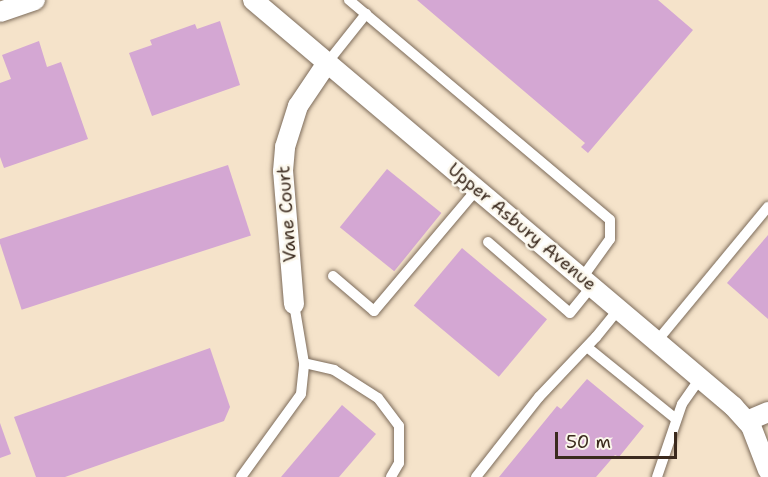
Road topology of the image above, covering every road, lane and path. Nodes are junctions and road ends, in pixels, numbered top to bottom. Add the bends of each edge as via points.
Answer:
1 (35, 0) edge
2 (253, 0) edge
3 (349, 0) edge
4 (1, 8) edge
5 (366, 14) junction
6 (327, 63) junction
7 (477, 189) junction
8 (768, 207) edge
9 (488, 242) dead end
10 (333, 276) dead end
11 (587, 282) junction
12 (294, 304) joint
13 (619, 309) junction
14 (657, 341) junction
15 (586, 347) junction
16 (304, 363) junction
17 (700, 378) junction
18 (768, 412) edge
19 (676, 419) junction
20 (747, 421) junction
21 (768, 470) edge
22 (241, 477) edge
23 (391, 477) edge
24 (476, 477) edge
25 (657, 477) edge

1 - 4 street
2 - 6 street, Upper Asbury Avenue
3 - 5 lane
5 - 6 lane
5 - 11 lane via 610,220 610,239
6 - 7 street, Upper Asbury Avenue
6 - 12 street, Vane Court via 298,106 285,147 283,171
7 - 10 lane via 374,311
7 - 11 street, Upper Asbury Avenue
8 - 14 lane
9 - 11 lane via 570,312
11 - 13 street, Upper Asbury Avenue
12 - 16 lane
13 - 14 street, Upper Asbury Avenue
13 - 15 lane
14 - 17 street, Upper Asbury Avenue
15 - 19 lane
15 - 24 lane via 539,397
16 - 22 lane via 302,394
16 - 23 lane via 334,370 378,398 399,426 399,463
17 - 19 lane
17 - 20 street, Upper Asbury Avenue
18 - 20 street
19 - 25 lane
20 - 21 street, Upper Asbury Avenue

